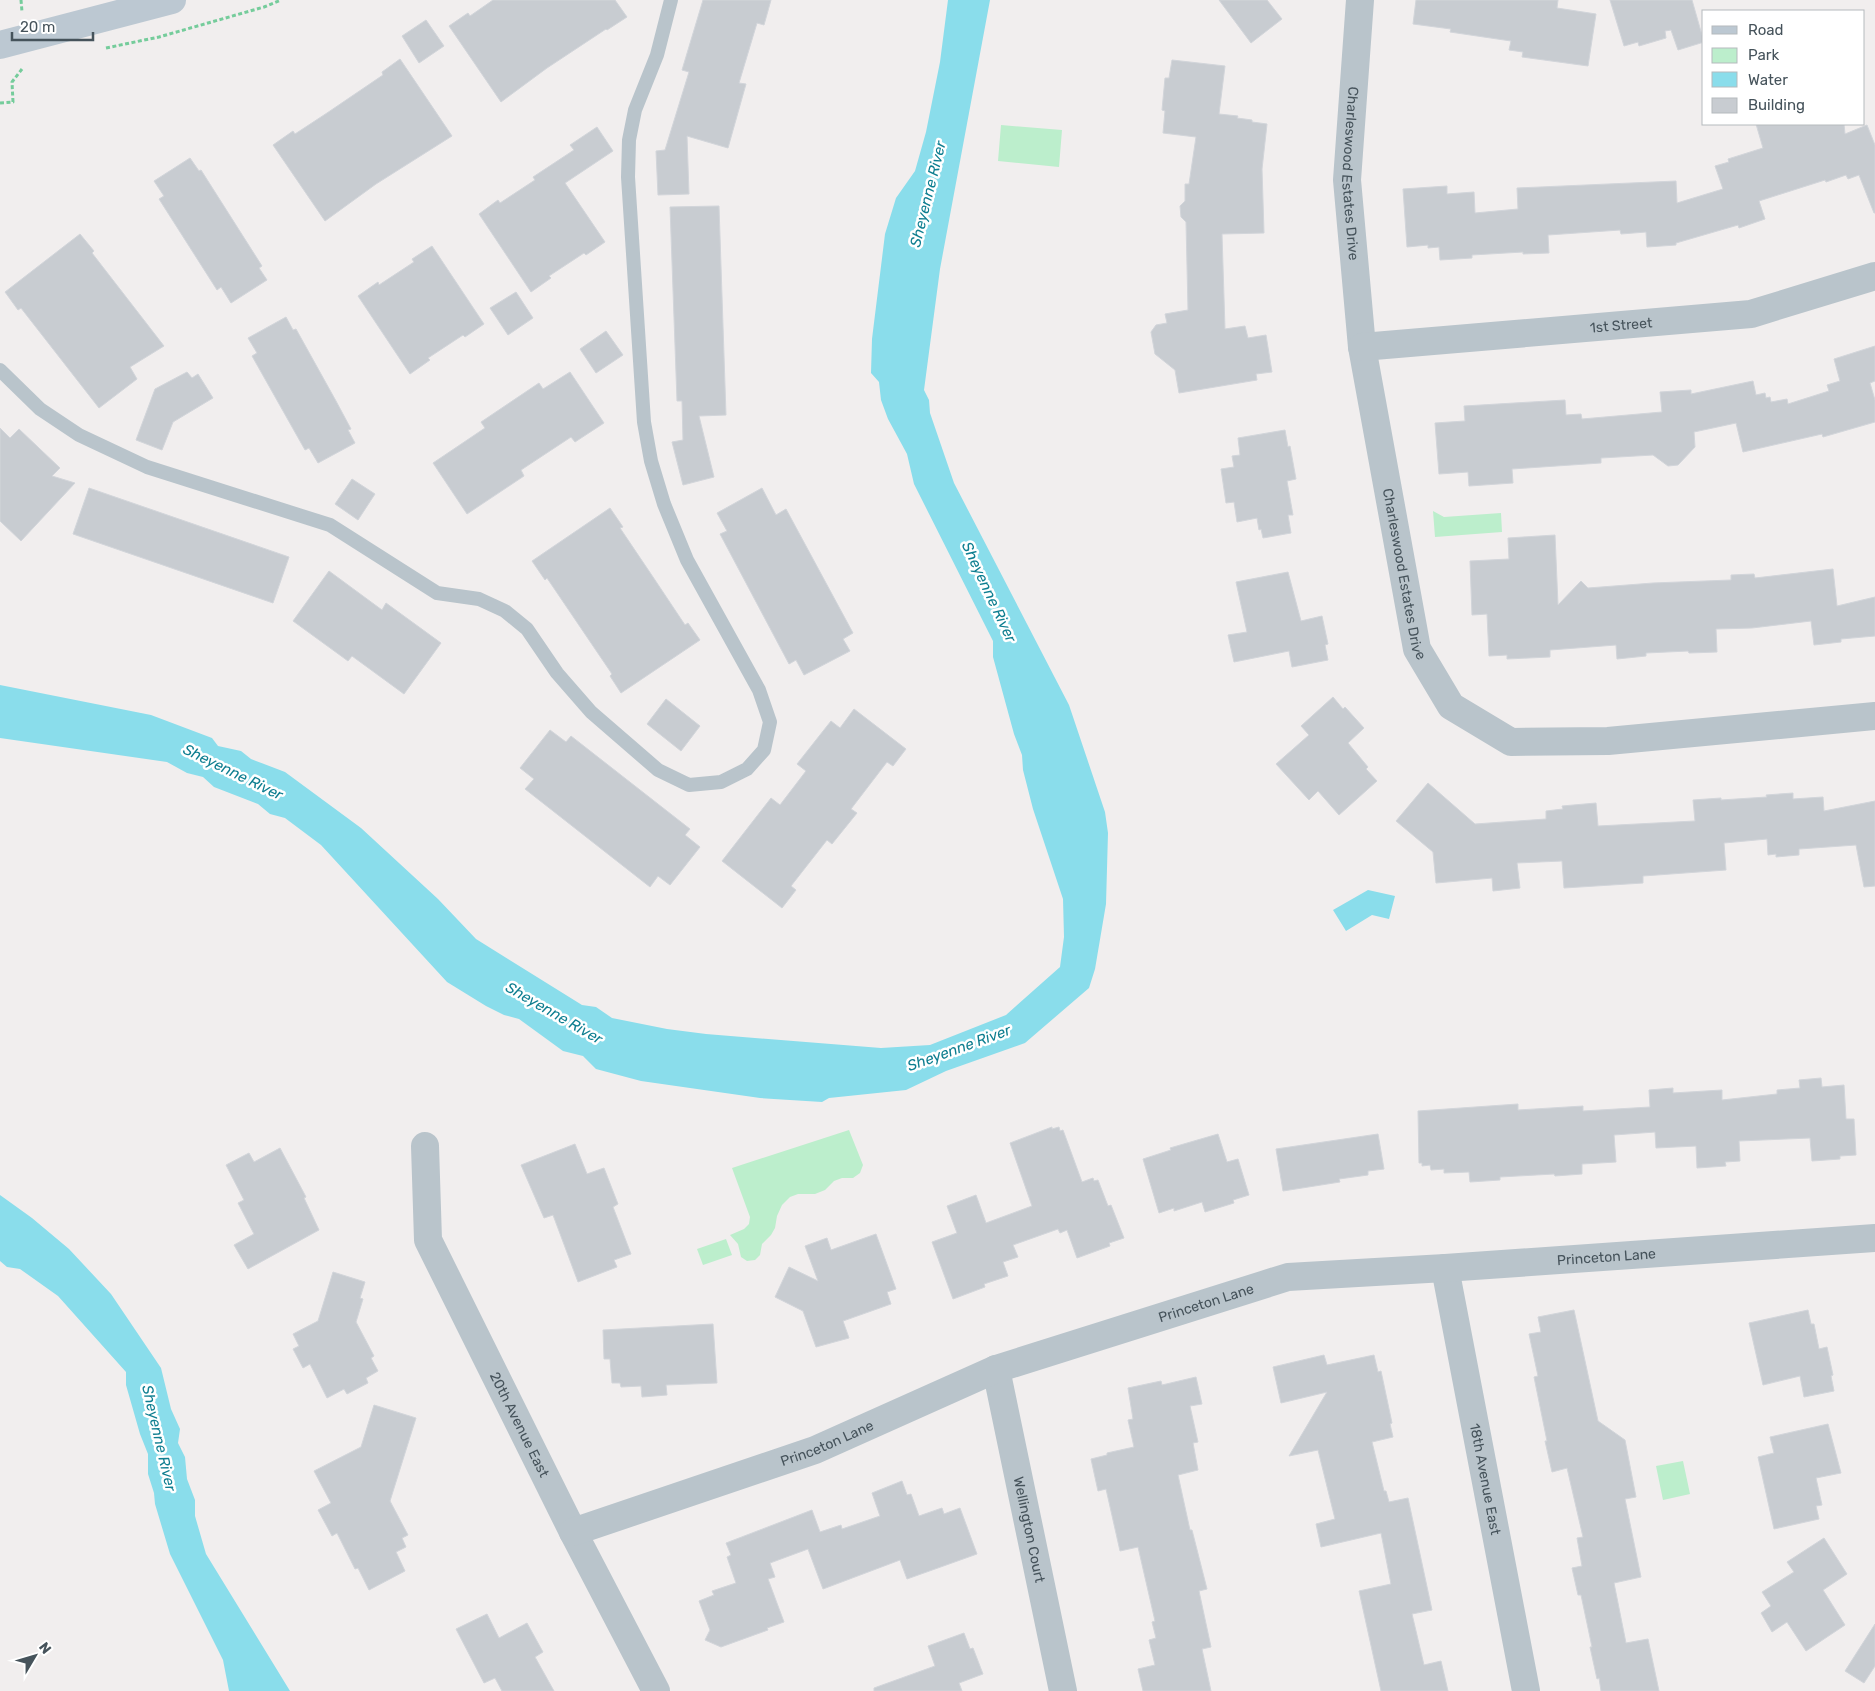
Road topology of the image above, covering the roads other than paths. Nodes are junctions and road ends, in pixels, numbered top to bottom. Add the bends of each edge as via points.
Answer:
1 (172, 0) edge
2 (671, 0) edge
3 (1360, 0) edge
4 (0, 45) edge
5 (1875, 276) edge
6 (1362, 347) junction
7 (0, 370) edge
8 (1875, 716) edge
9 (425, 1146) dead end
10 (1875, 1238) edge
11 (1445, 1268) junction
12 (996, 1369) junction
13 (573, 1532) junction
14 (656, 1691) edge
15 (1063, 1691) edge
16 (1526, 1691) edge

1 - 4 main road
2 - 7 lane via 657,55 635,110 629,140 628,176 644,422 664,504 687,560 759,690 770,722 764,750 747,769 721,782 689,785 658,770 590,712 557,673 527,629 505,612 479,599 437,593 330,525 146,467 79,435 40,409
3 - 6 street, Charleswood Estates Drive via 1347,180
5 - 6 street, 1st Street via 1750,314
6 - 8 street, Charleswood Estates Drive via 1416,649 1451,706 1511,742 1608,741
9 - 13 street, 20th Avenue East via 428,1240
10 - 11 street, Princeton Lane
11 - 12 street, Princeton Lane via 1288,1277
11 - 16 street, 18th Avenue East
12 - 13 street, Princeton Lane via 815,1450
12 - 15 street, Wellington Court
13 - 14 street, 20th Avenue East

